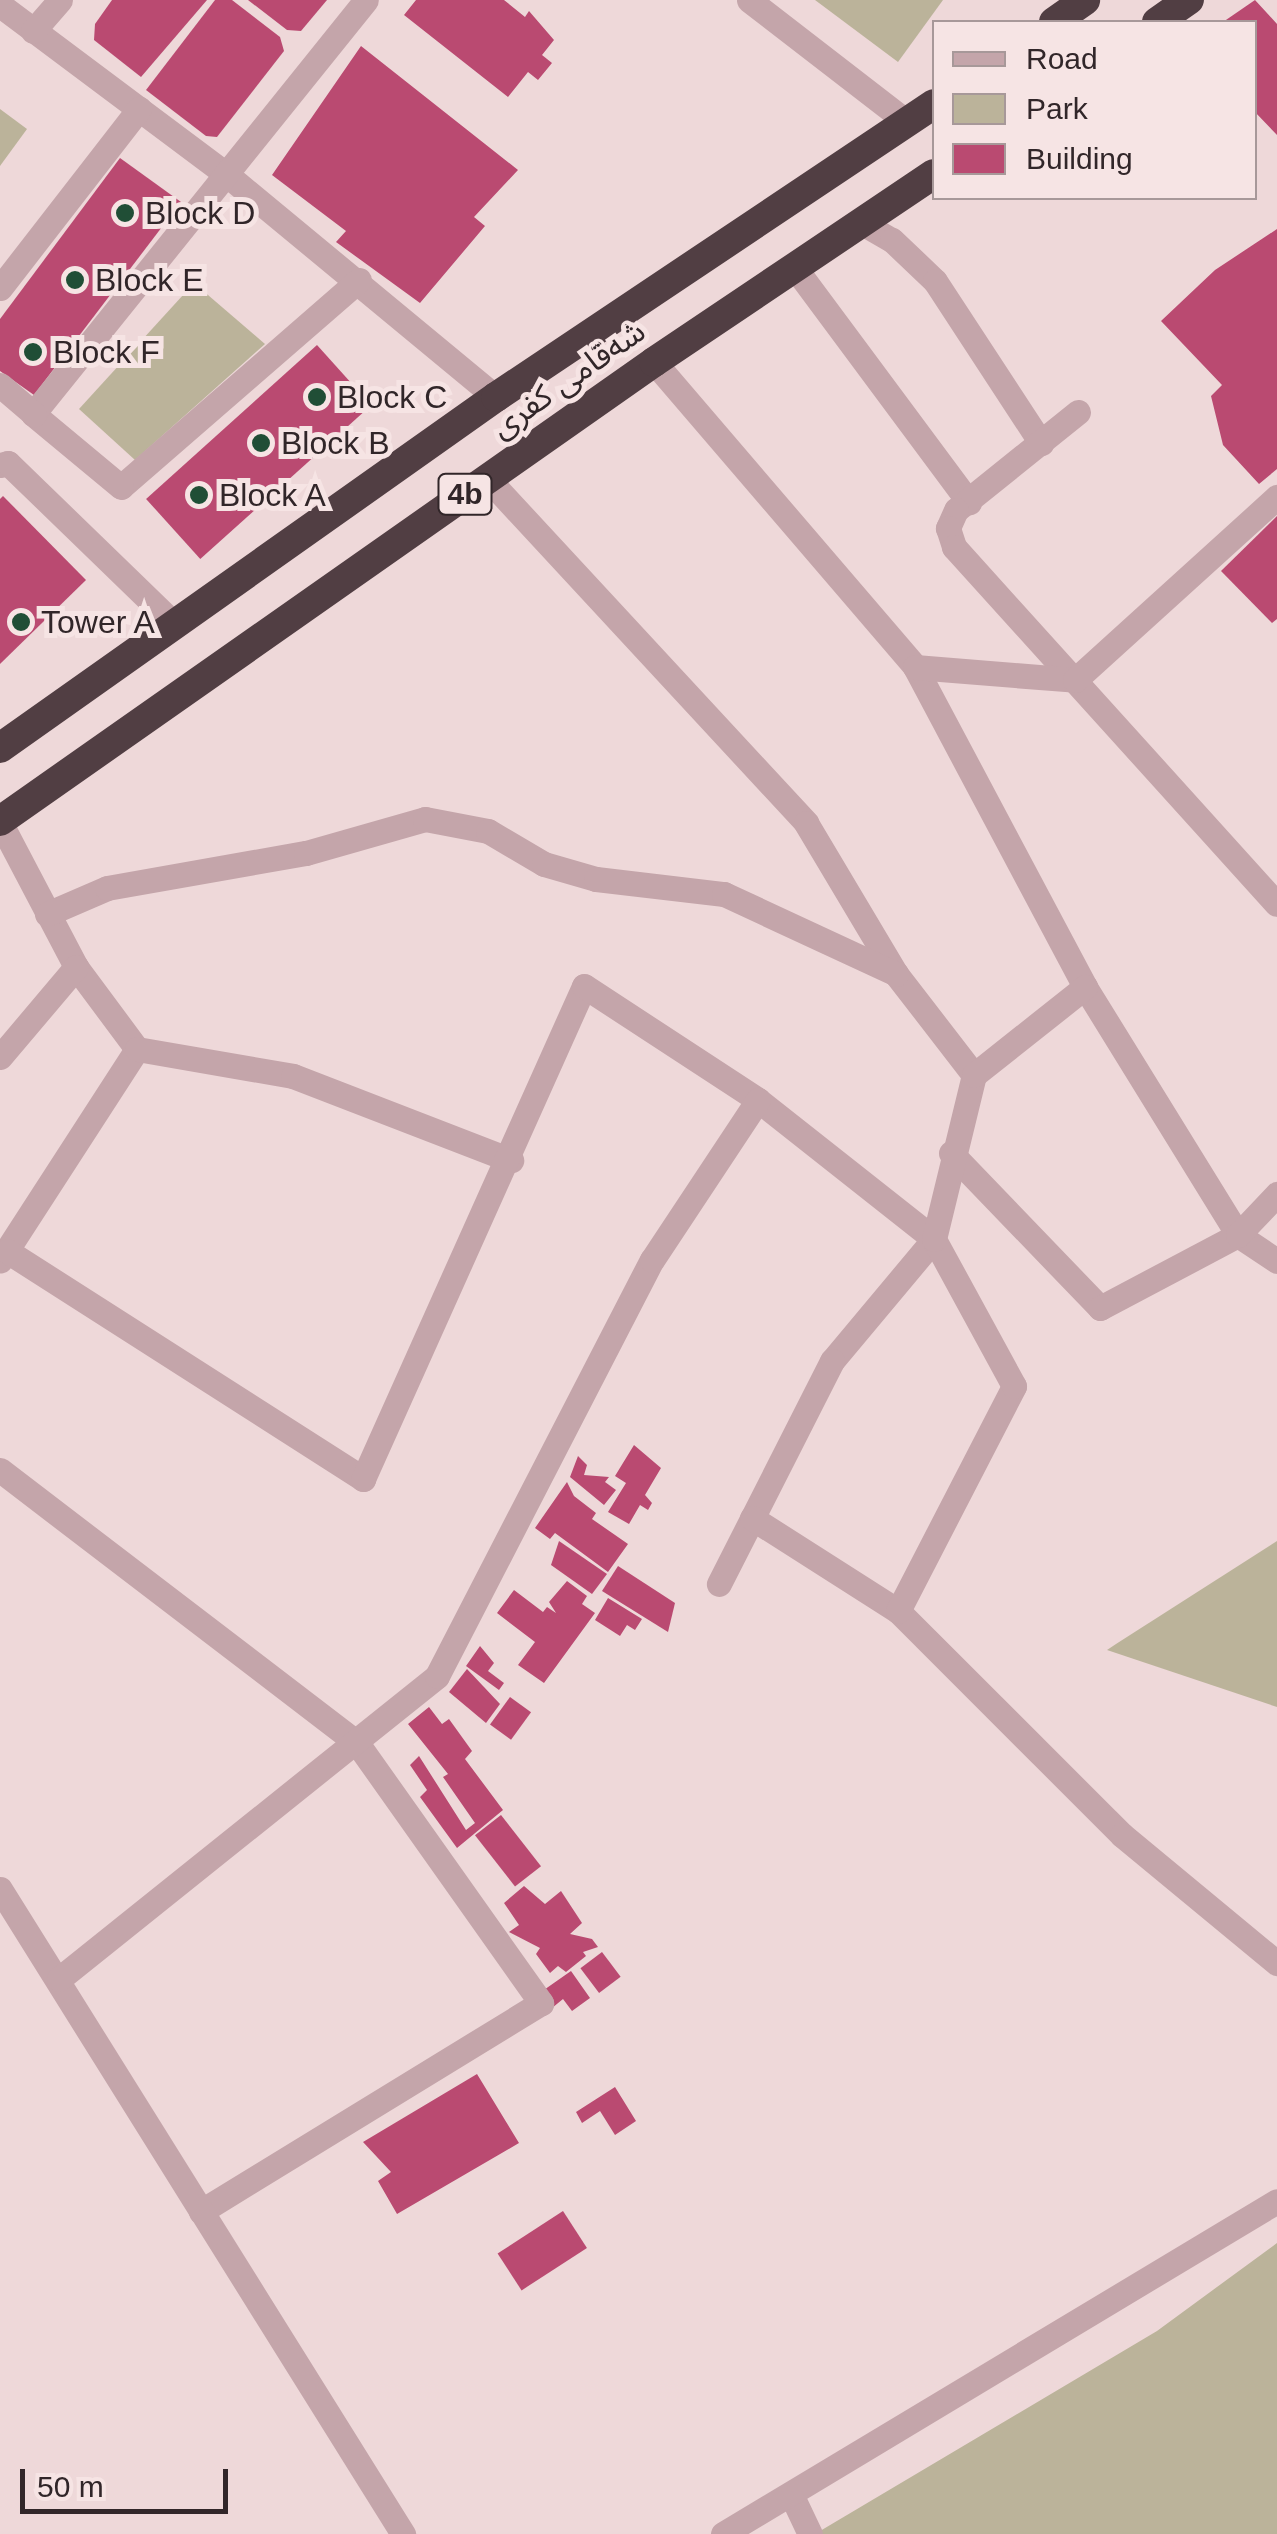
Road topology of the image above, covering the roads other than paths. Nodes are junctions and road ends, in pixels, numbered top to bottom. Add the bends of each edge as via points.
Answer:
1 (60, 0) edge
2 (366, 0) edge
3 (749, 0) edge
4 (1085, 0) edge
5 (1190, 0) edge
6 (0, 5) edge
7 (1057, 20) edge
8 (1160, 20) edge
9 (34, 31) junction
10 (932, 105) edge
11 (139, 109) junction
12 (908, 123) junction
13 (226, 174) junction
14 (932, 175) edge
15 (862, 223) junction
16 (795, 268) junction
17 (359, 280) junction
18 (0, 288) edge
19 (654, 362) junction
20 (0, 385) edge
21 (496, 397) junction
22 (1078, 412) dead end
23 (34, 414) junction
24 (1041, 443) junction
25 (0, 465) edge
26 (487, 478) junction
27 (1277, 498) edge
28 (969, 502) junction
29 (174, 624) junction
30 (915, 667) junction
31 (1075, 680) junction
32 (0, 748) edge
33 (0, 822) edge
34 (1277, 903) edge
35 (47, 914) junction
36 (76, 967) junction
37 (896, 974) junction
38 (1085, 986) junction
39 (137, 1049) junction
40 (0, 1056) edge
41 (974, 1075) junction
42 (758, 1100) junction
43 (951, 1153) junction
44 (511, 1160) junction
45 (1277, 1194) edge
46 (1238, 1235) junction
47 (934, 1239) junction
48 (3, 1256) edge
49 (1277, 1261) edge
50 (0, 1470) edge
51 (752, 1518) junction
52 (719, 1584) dead end
53 (898, 1611) junction
54 (357, 1743) junction
55 (0, 1889) edge
56 (1277, 1963) edge
57 (59, 1979) junction
58 (1277, 2201) edge
59 (201, 2211) junction
60 (790, 2494) junction
61 (403, 2534) edge
62 (723, 2534) edge
63 (810, 2534) edge

1 - 9 street
2 - 13 street
3 - 12 street
4 - 7 highway
5 - 8 highway
6 - 9 street
9 - 11 street
10 - 12 highway, شەقامی کفری / 4b
11 - 13 street
11 - 18 street
12 - 21 highway, شەقامی کفری / 4b
13 - 17 street
13 - 23 street
14 - 15 highway, شەقامی کفری / 4b
15 - 16 highway, شەقامی کفری / 4b
15 - 24 street via 892,240 935,282
16 - 19 highway, شەقامی کفری / 4b
16 - 28 street
17 - 21 street
17 - 23 street via 121,488
19 - 26 highway, شەقامی کفری / 4b
19 - 30 street
20 - 23 street
21 - 29 highway, شەقامی کفری / 4b
22 - 24 street
24 - 28 street
25 - 29 street via 8,463
26 - 33 highway, شەقامی کفری / 4b
26 - 37 street via 806,823
27 - 31 street
28 - 31 street via 956,510 948,528 954,547
29 - 32 highway, شەقامی کفری / 4b
30 - 31 street
30 - 38 street
31 - 34 street
33 - 35 street
35 - 36 street
35 - 37 street via 107,888 306,853 426,820 488,831 544,864 596,878 724,894
36 - 39 street
36 - 40 street
37 - 41 street
38 - 41 street
38 - 46 street
39 - 44 street via 293,1076
39 - 48 street
41 - 43 street
42 - 44 street via 584,986
42 - 47 street
42 - 54 street via 652,1260 437,1676
43 - 46 street via 1100,1308
43 - 47 street
44 - 48 street via 363,1479
45 - 46 street
46 - 49 street
47 - 51 street via 832,1361
47 - 53 street via 1014,1386
50 - 54 street
51 - 52 street
51 - 53 street
53 - 56 street via 1122,1835
54 - 57 street
54 - 59 street via 541,2003
55 - 57 street
57 - 59 street
58 - 60 street
59 - 61 street
60 - 62 street
60 - 63 street

